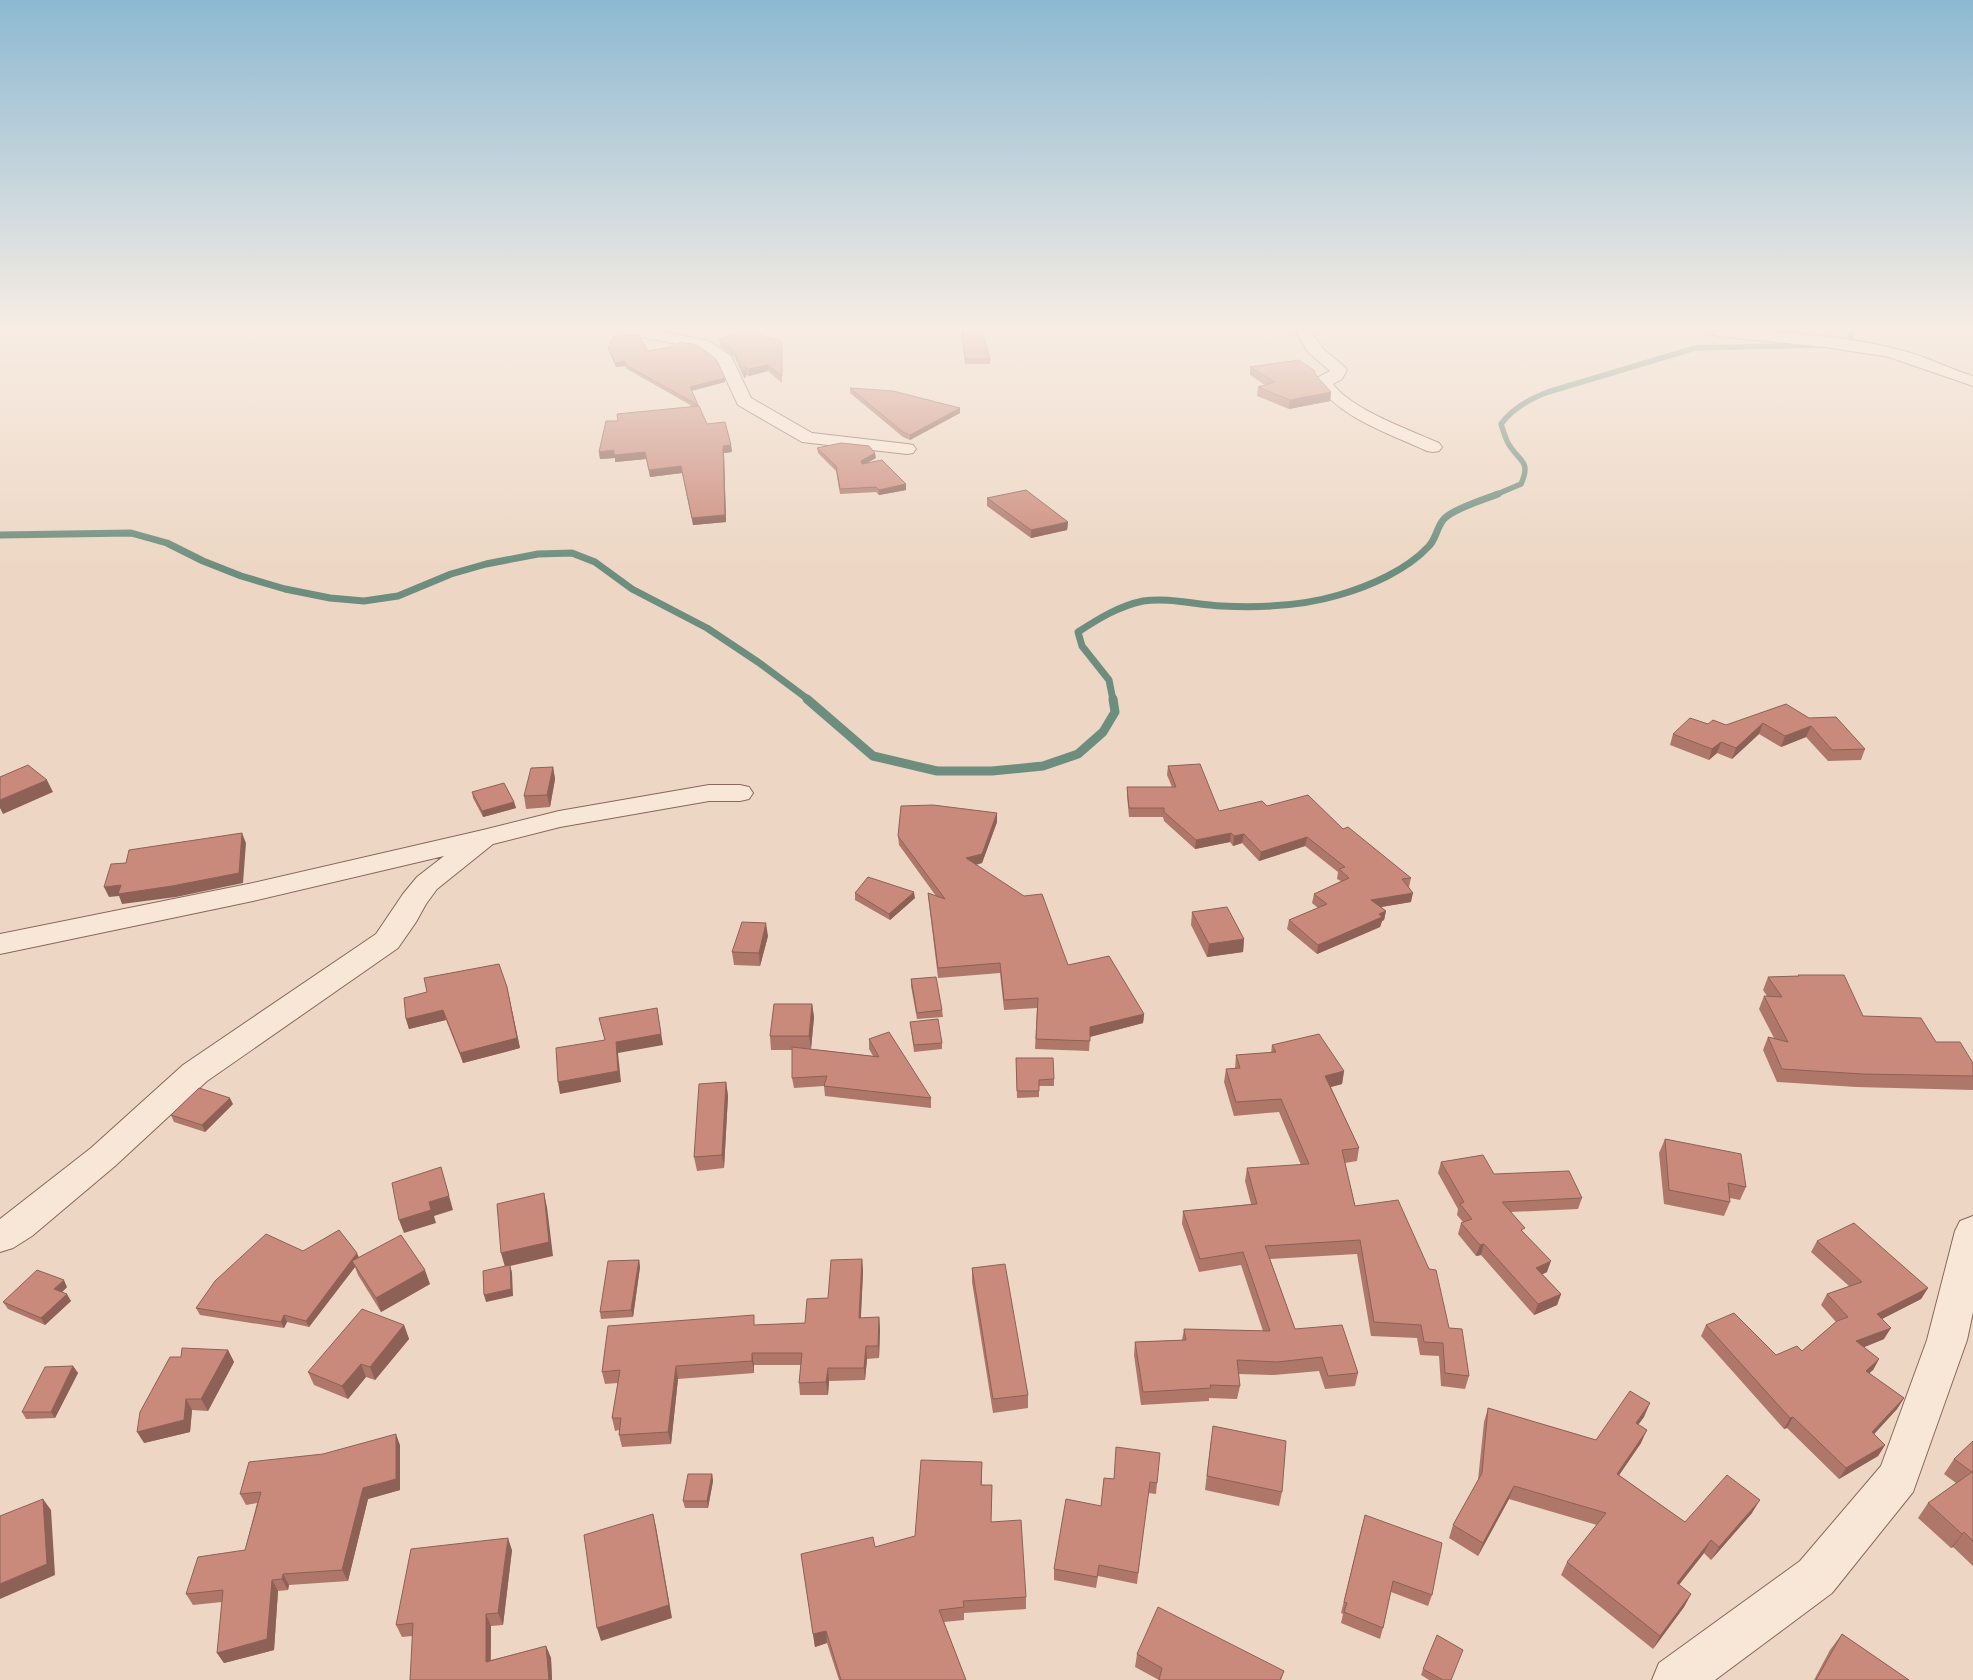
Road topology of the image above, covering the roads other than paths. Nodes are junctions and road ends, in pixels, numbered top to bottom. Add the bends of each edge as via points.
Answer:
1 (759, 409) edge
2 (1356, 409) edge
3 (1433, 447) dead end
4 (907, 449) dead end
5 (740, 793) dead end
6 (486, 838) junction
7 (0, 944) edge
8 (1973, 1231) edge
9 (0, 1237) edge
10 (1676, 1680) edge

1 - 4 street via 808,438
2 - 3 street
5 - 6 street via 709,793 558,819
6 - 7 street via 253,892
6 - 9 street via 427,884 412,900 386,941 374,951 195,1073 103,1157 19,1226
8 - 10 street via 1947,1340 1898,1478 1816,1577

